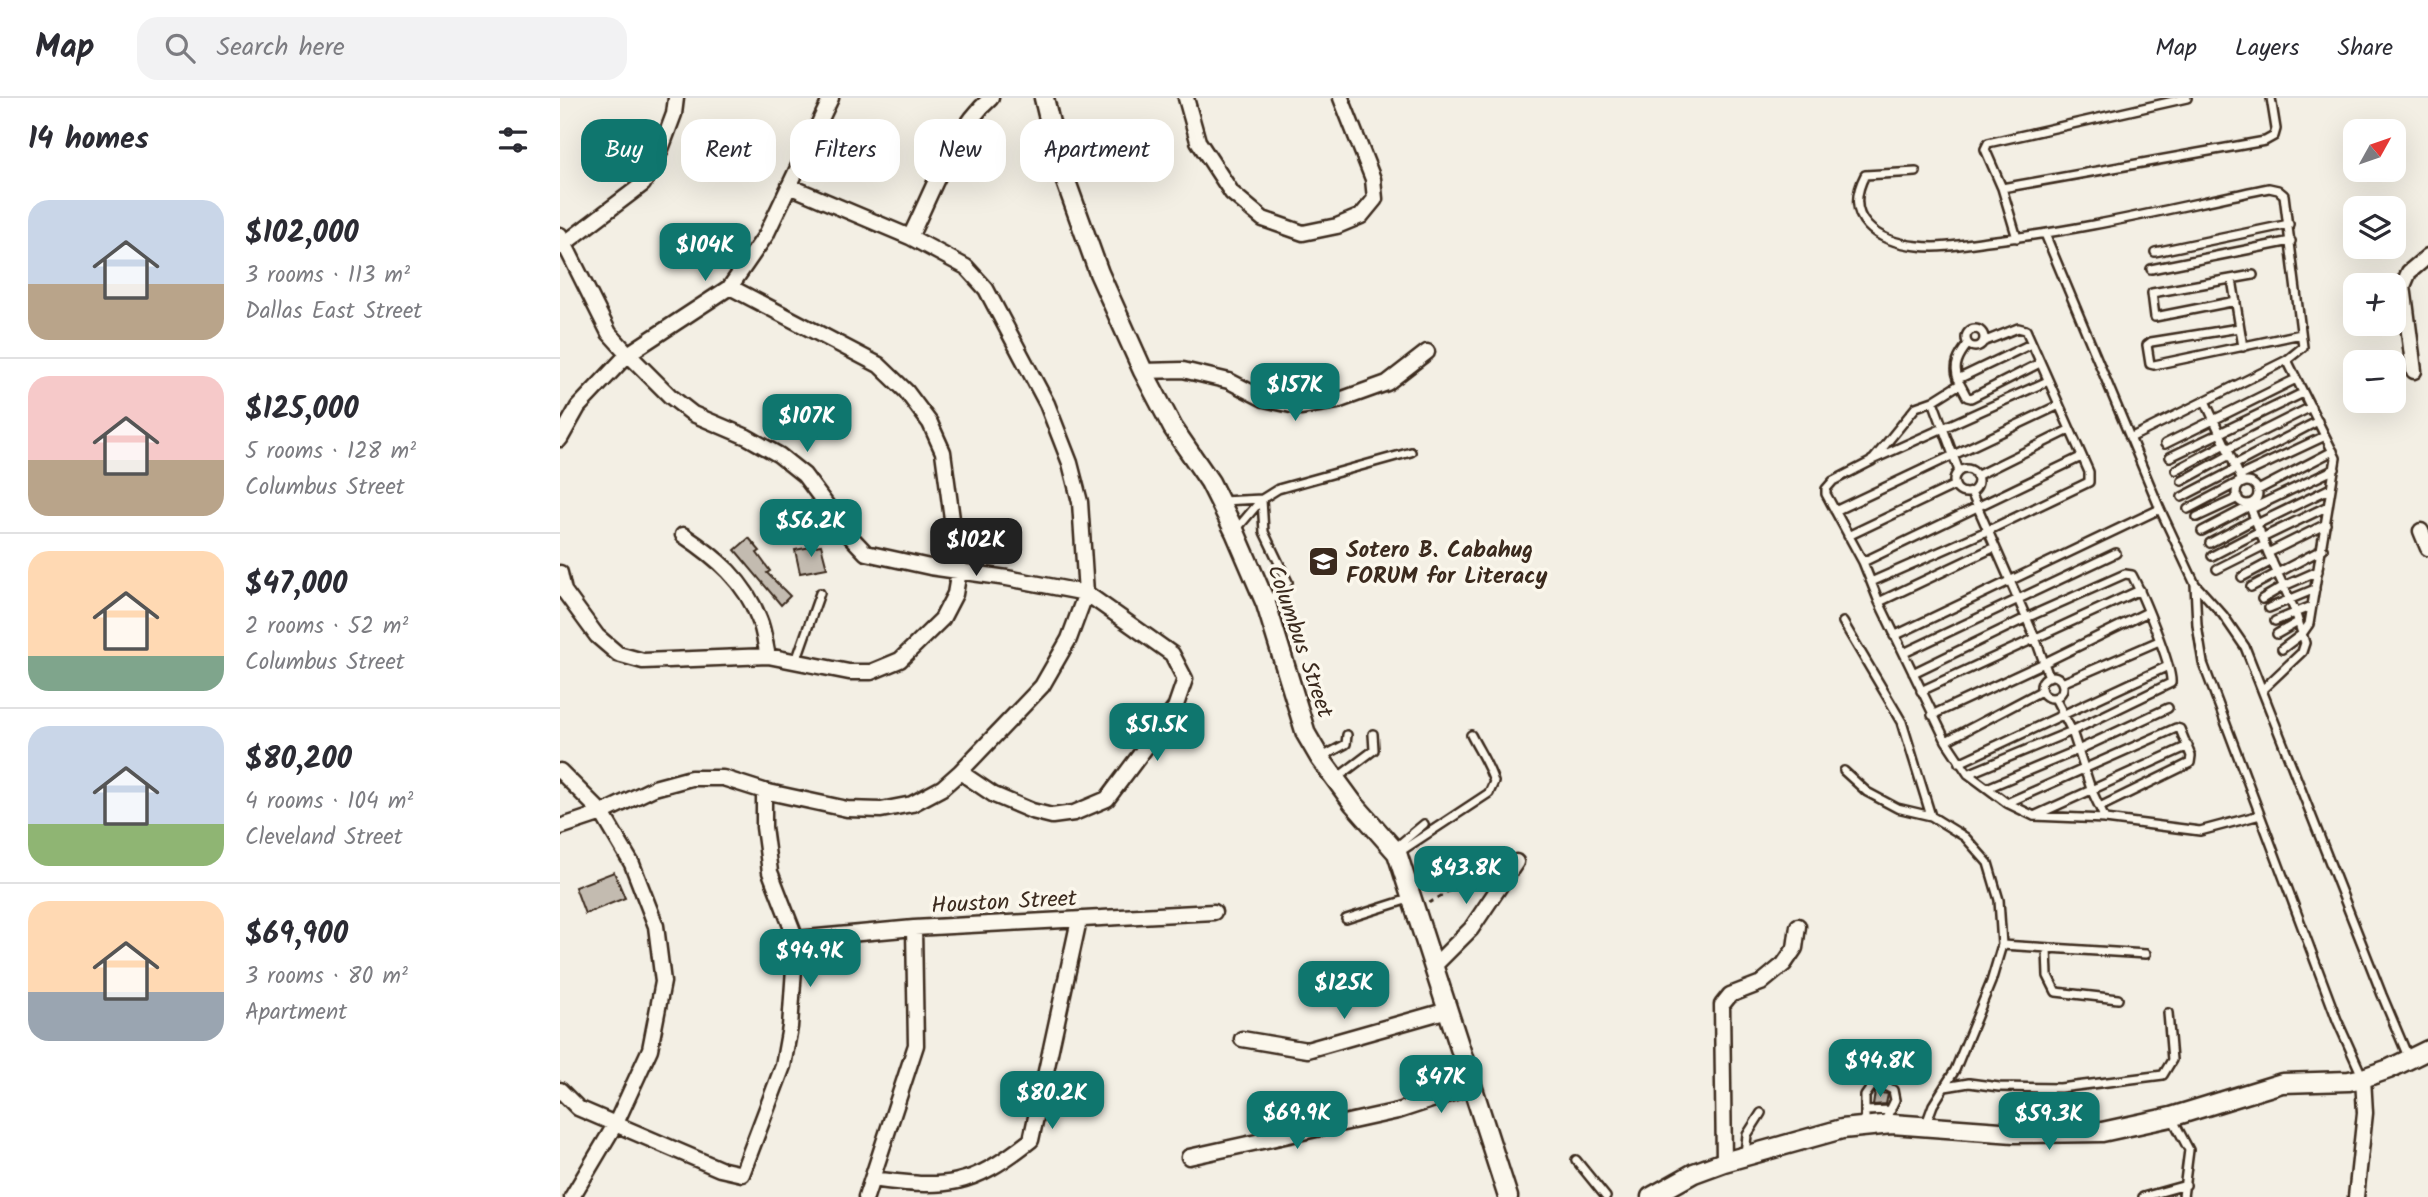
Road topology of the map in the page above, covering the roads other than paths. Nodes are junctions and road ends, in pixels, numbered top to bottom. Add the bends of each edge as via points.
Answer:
1 (676, 98) edge
2 (831, 98) edge
3 (991, 98) edge
4 (1044, 98) edge
5 (1186, 98) edge
6 (1340, 98) edge
7 (2188, 98) edge
8 (2271, 98) edge
9 (1916, 172) dead end
10 (789, 186) junction
11 (2002, 188) junction
12 (2289, 224) junction
13 (2045, 234) junction
14 (911, 237) junction
15 (2017, 238) junction
16 (2291, 241) junction
17 (561, 242) edge
18 (2155, 253) dead end
19 (2428, 256) edge
20 (2151, 269) dead end
21 (2253, 275) dead end
22 (2232, 279) junction
23 (730, 287) junction
24 (2236, 301) junction
25 (2239, 328) junction
26 (2301, 334) junction
27 (1983, 342) junction
28 (1968, 344) junction
29 (2031, 344) junction
30 (2243, 347) junction
31 (1427, 352) dead end
32 (628, 354) junction
33 (2287, 360) junction
34 (2040, 363) junction
35 (1143, 371) junction
36 (2414, 371) dead end
37 (2296, 379) junction
38 (1959, 381) junction
39 (2048, 381) junction
40 (2303, 393) junction
41 (1933, 401) junction
42 (2205, 401) junction
43 (2059, 405) junction
44 (2311, 407) junction
45 (2214, 419) junction
46 (2318, 421) junction
47 (1945, 429) junction
48 (2069, 430) junction
49 (2220, 434) junction
50 (2325, 436) junction
51 (2130, 438) junction
52 (560, 439) edge
53 (2165, 444) dead end
54 (2227, 449) junction
55 (2333, 451) junction
56 (1412, 452) dead end
57 (1955, 454) junction
58 (2081, 457) junction
59 (2170, 457) dead end
60 (1871, 461) junction
61 (2334, 469) junction
62 (2176, 470) dead end
63 (1959, 471) junction
64 (1976, 475) junction
65 (2239, 475) junction
66 (2182, 481) dead end
67 (1955, 485) junction
68 (2331, 488) junction
69 (2258, 489) junction
70 (1971, 492) junction
71 (2182, 497) dead end
72 (2238, 498) junction
73 (1262, 499) junction
74 (1220, 502) junction
75 (2250, 506) junction
76 (2328, 506) junction
77 (1979, 507) junction
78 (2160, 509) junction
79 (2188, 509) dead end
80 (1835, 511) junction
81 (2197, 517) dead end
82 (2326, 524) junction
83 (1989, 530) junction
84 (2202, 531) dead end
85 (2421, 531) dead end
86 (1235, 532) junction
87 (683, 535) dead end
88 (2261, 535) junction
89 (1848, 536) junction
90 (2210, 542) dead end
91 (1995, 547) junction
92 (2428, 548) edge
93 (2323, 549) junction
94 (2116, 552) dead end
95 (2212, 556) dead end
96 (2272, 561) junction
97 (1863, 562) junction
98 (2217, 569) dead end
99 (959, 571) junction
100 (2318, 571) junction
101 (2277, 572) junction
102 (560, 573) edge
103 (2242, 577) dead end
104 (2009, 580) junction
105 (1871, 582) junction
106 (2195, 584) junction
107 (2284, 586) junction
108 (2251, 587) dead end
109 (2315, 589) junction
110 (2140, 590) junction
111 (820, 593) dead end
112 (1086, 593) junction
113 (2020, 600) junction
114 (2262, 600) dead end
115 (2290, 600) junction
116 (1878, 602) junction
117 (1266, 604) junction
118 (2312, 606) junction
119 (2269, 608) dead end
120 (2295, 611) junction
121 (2148, 612) junction
122 (2026, 618) junction
123 (2275, 621) dead end
124 (1843, 622) dead end
125 (2298, 622) junction
126 (2277, 634) dead end
127 (2302, 634) junction
128 (1894, 636) junction
129 (2036, 640) junction
130 (2159, 641) junction
131 (2282, 649) dead end
132 (1904, 653) junction
133 (768, 656) junction
134 (796, 662) junction
135 (2044, 663) junction
136 (2168, 666) junction
137 (1913, 673) junction
138 (2049, 677) junction
139 (2062, 683) junction
140 (2263, 689) junction
141 (1921, 691) junction
142 (2041, 691) junction
143 (2055, 698) junction
144 (2168, 708) dead end
145 (2064, 714) junction
146 (1932, 715) junction
147 (2072, 731) junction
148 (1373, 734) dead end
149 (1347, 735) dead end
150 (1471, 735) dead end
151 (1945, 741) junction
152 (2188, 746) junction
153 (2078, 750) junction
154 (1320, 758) junction
155 (1959, 763) junction
156 (2084, 770) junction
157 (560, 771) edge
158 (1843, 771) dead end
159 (960, 772) junction
160 (1968, 774) junction
161 (1335, 780) junction
162 (1987, 788) junction
163 (2091, 789) junction
164 (764, 791) junction
165 (2007, 803) junction
166 (2100, 807) junction
167 (602, 813) junction
168 (2260, 815) junction
169 (1931, 816) junction
170 (2034, 816) junction
171 (2105, 819) junction
172 (1424, 824) dead end
173 (560, 827) edge
174 (1395, 851) junction
175 (1516, 862) dead end
176 (1415, 904) junction
177 (1214, 912) dead end
178 (1346, 919) dead end
179 (1079, 920) junction
180 (1798, 926) dead end
181 (914, 928) junction
182 (796, 939) junction
183 (2002, 945) junction
184 (2048, 949) junction
185 (2146, 954) dead end
186 (1435, 965) junction
187 (2118, 999) dead end
188 (1448, 1010) junction
189 (2168, 1013) dead end
190 (1242, 1039) dead end
191 (2428, 1050) edge
192 (2410, 1060) junction
193 (2363, 1079) junction
194 (1474, 1086) junction
195 (1945, 1087) junction
196 (560, 1090) edge
197 (1761, 1113) dead end
198 (2171, 1117) junction
199 (616, 1123) junction
200 (1926, 1127) junction
201 (1745, 1156) junction
202 (1189, 1157) dead end
203 (1576, 1160) dead end
204 (1724, 1162) junction
205 (872, 1179) junction
206 (2186, 1185) junction
207 (572, 1197) edge
208 (866, 1197) edge
209 (1508, 1197) edge
210 (1606, 1197) edge
211 (1651, 1197) edge
212 (2143, 1197) edge
213 (2183, 1197) edge
214 (2356, 1197) edge

1 - 17 street via 658,157 643,184
2 - 10 street
3 - 14 street via 960,135
4 - 35 street, Columbus Street via 1060,165 1099,273
5 - 6 street via 1198,141 1232,193 1263,219 1303,233 1362,216 1375,200 1373,179
7 - 11 lane via 1988,143 1985,149
8 - 11 lane via 2276,129 2265,141
9 - 15 lane via 1865,175 1856,192 1859,214 1875,233 1919,247
10 - 14 street
10 - 23 street via 766,235
11 - 15 lane
12 - 13 lane via 2284,195 2269,188
12 - 16 lane
12 - 18 lane
13 - 15 lane
13 - 51 lane
14 - 112 street via 966,267 986,289 1047,404 1080,502
16 - 20 lane
16 - 26 lane
17 - 32 street via 610,332
19 - 36 street via 2409,272 2403,286
21 - 22 lane
22 - 24 lane
22 - 24 lane via 2156,291 2152,293 2153,313 2159,317
23 - 32 street
23 - 99 street via 879,365 906,391 930,423 943,452
24 - 25 lane
25 - 30 lane
25 - 30 lane via 2151,342 2148,360 2154,365
26 - 30 lane
26 - 33 lane via 2303,347
27 - 28 lane via 1976,347
27 - 28 lane via 1982,333 1974,329 1967,333
27 - 29 lane via 2018,328 2026,330
28 - 38 lane via 1957,363
29 - 34 lane
29 - 38 lane
31 - 35 street via 1387,383 1338,401 1300,407 1183,370
32 - 52 street via 578,407
32 - 99 street via 693,414 779,454 804,475 866,553
33 - 37 lane
33 - 42 lane
34 - 38 lane via 1971,398
34 - 39 lane
35 - 74 street, Columbus Street via 1172,428
37 - 40 lane
37 - 45 lane
38 - 41 lane
39 - 43 lane
39 - 47 lane
40 - 44 lane
40 - 49 lane
41 - 47 lane
41 - 60 lane via 1910,412
42 - 45 lane
42 - 51 lane
43 - 48 lane
43 - 57 lane
44 - 46 lane
44 - 54 lane
45 - 49 lane
45 - 53 lane
46 - 50 lane
46 - 65 lane
47 - 57 lane
47 - 60 lane
48 - 58 lane
48 - 64 lane
49 - 54 lane
49 - 59 lane
50 - 55 lane
50 - 65 lane
51 - 78 lane
54 - 62 lane
54 - 65 lane
54 - 66 lane
55 - 61 lane
55 - 69 lane
56 - 73 lane via 1278,489
57 - 63 lane
57 - 80 lane
58 - 77 lane
58 - 83 lane via 2089,482
60 - 80 lane via 1826,489
61 - 68 lane
61 - 75 lane
63 - 64 lane
63 - 67 lane
64 - 70 lane
65 - 69 lane
65 - 71 lane
65 - 72 lane
65 - 79 lane
67 - 70 lane via 1960,492
67 - 89 lane
68 - 76 lane
68 - 88 lane
69 - 75 lane
70 - 77 lane
72 - 75 lane
72 - 81 lane
73 - 74 lane
73 - 86 lane
73 - 117 lane via 1264,532 1288,582
74 - 86 street, Columbus Street
75 - 84 lane
75 - 88 lane
76 - 82 lane
76 - 88 lane
77 - 83 lane
77 - 97 lane
78 - 104 lane
78 - 106 lane
80 - 89 lane
82 - 88 lane
82 - 93 lane
83 - 91 lane
83 - 105 lane
85 - 92 street
86 - 117 street, Columbus Street
87 - 133 street via 715,556 737,580 759,619
88 - 90 lane
88 - 95 lane
88 - 96 lane
88 - 98 lane
89 - 97 lane
91 - 104 lane
91 - 116 lane
93 - 100 lane
93 - 101 lane
94 - 113 lane
96 - 101 lane
96 - 103 lane
97 - 105 lane
99 - 112 street
99 - 134 street via 956,594 942,619 900,660 871,672
100 - 107 lane
100 - 109 lane
101 - 107 lane
101 - 108 lane
102 - 133 street via 564,592 597,636 618,654 643,661
104 - 113 lane
104 - 128 lane
105 - 116 lane
106 - 140 lane via 2245,647
106 - 168 lane via 2203,663
107 - 114 lane
107 - 115 lane
109 - 115 lane
109 - 118 lane
110 - 121 lane
110 - 122 lane via 2132,575 2125,574
110 - 129 lane
111 - 134 lane
112 - 159 street via 1069,639 1042,686
112 - 159 street via 1172,654 1185,679 1168,718 1107,799 1074,813 1052,816 1032,811
113 - 122 lane
113 - 132 lane
115 - 119 lane
115 - 120 lane
116 - 128 lane
117 - 154 street, Columbus Street via 1306,734
118 - 120 lane
118 - 127 lane
120 - 123 lane
120 - 125 lane
121 - 130 lane
121 - 135 lane
122 - 129 lane
122 - 137 lane
124 - 169 lane via 1902,722
125 - 126 lane
125 - 127 lane
127 - 131 lane
127 - 140 lane via 2302,652
128 - 132 lane
129 - 135 lane
129 - 141 lane
130 - 136 lane
130 - 139 lane
132 - 137 lane
133 - 134 street
135 - 138 lane
135 - 146 lane
136 - 145 lane
136 - 147 lane via 2171,683
137 - 141 lane
138 - 139 lane
138 - 142 lane via 2041,683
139 - 143 lane via 2061,694
140 - 192 lane
141 - 146 lane
142 - 143 lane via 2047,698
142 - 151 lane
143 - 145 lane
144 - 153 lane
145 - 147 lane
145 - 155 lane
146 - 151 lane
147 - 153 lane
147 - 160 lane
148 - 161 lane via 1374,750
149 - 154 lane via 1346,744
150 - 174 lane via 1490,767 1494,782 1489,793
151 - 155 lane
152 - 156 lane via 2176,728
152 - 163 lane
152 - 166 lane via 2190,763
153 - 156 lane
153 - 162 lane
154 - 161 street, Columbus Street
155 - 160 lane
156 - 163 lane
156 - 165 lane
157 - 167 street
158 - 169 lane via 1867,792 1897,808
159 - 164 street via 912,804 881,810 847,809
160 - 162 lane
161 - 174 street, Columbus Street
162 - 165 lane
163 - 166 lane
163 - 170 lane
164 - 167 street via 723,778 691,778 654,788
164 - 182 street via 770,872
165 - 170 lane
166 - 171 lane
167 - 173 street
167 - 199 street via 632,864 656,926 663,982 650,1049
168 - 171 lane via 2200,831
168 - 193 lane
169 - 183 lane via 1965,837 1988,863 1999,900
170 - 171 lane
172 - 174 lane
174 - 176 street, Columbus Street
175 - 186 street via 1471,929
176 - 178 lane
176 - 186 street, Columbus Street
177 - 179 street, Houston Street
179 - 181 street, Houston Street
179 - 205 street via 1031,1140 968,1181 925,1186
180 - 204 street via 1795,948 1784,964 1761,984 1730,995 1722,1005
181 - 182 street, Houston Street
181 - 205 street via 916,1045
182 - 199 street via 783,1066 742,1174 720,1169
183 - 184 lane
183 - 195 lane via 1969,1038
184 - 185 lane
184 - 187 lane via 2048,976 2056,992
186 - 188 street, Columbus Street
188 - 190 street via 1307,1050
188 - 194 street, Columbus Street
189 - 195 lane via 2172,1060 2163,1075 2060,1088 1969,1083
191 - 192 street
192 - 193 street
193 - 198 street via 2282,1083
193 - 214 street via 2365,1113
194 - 202 street via 1398,1111
194 - 209 street, Columbus Street
195 - 200 lane
196 - 199 street via 578,1108
197 - 201 lane via 1747,1135
198 - 200 street via 2102,1132
198 - 206 lane via 2189,1150
199 - 207 street
200 - 201 street via 1876,1118
201 - 204 street
203 - 210 lane
204 - 211 street
205 - 208 street
206 - 212 lane
206 - 213 lane

